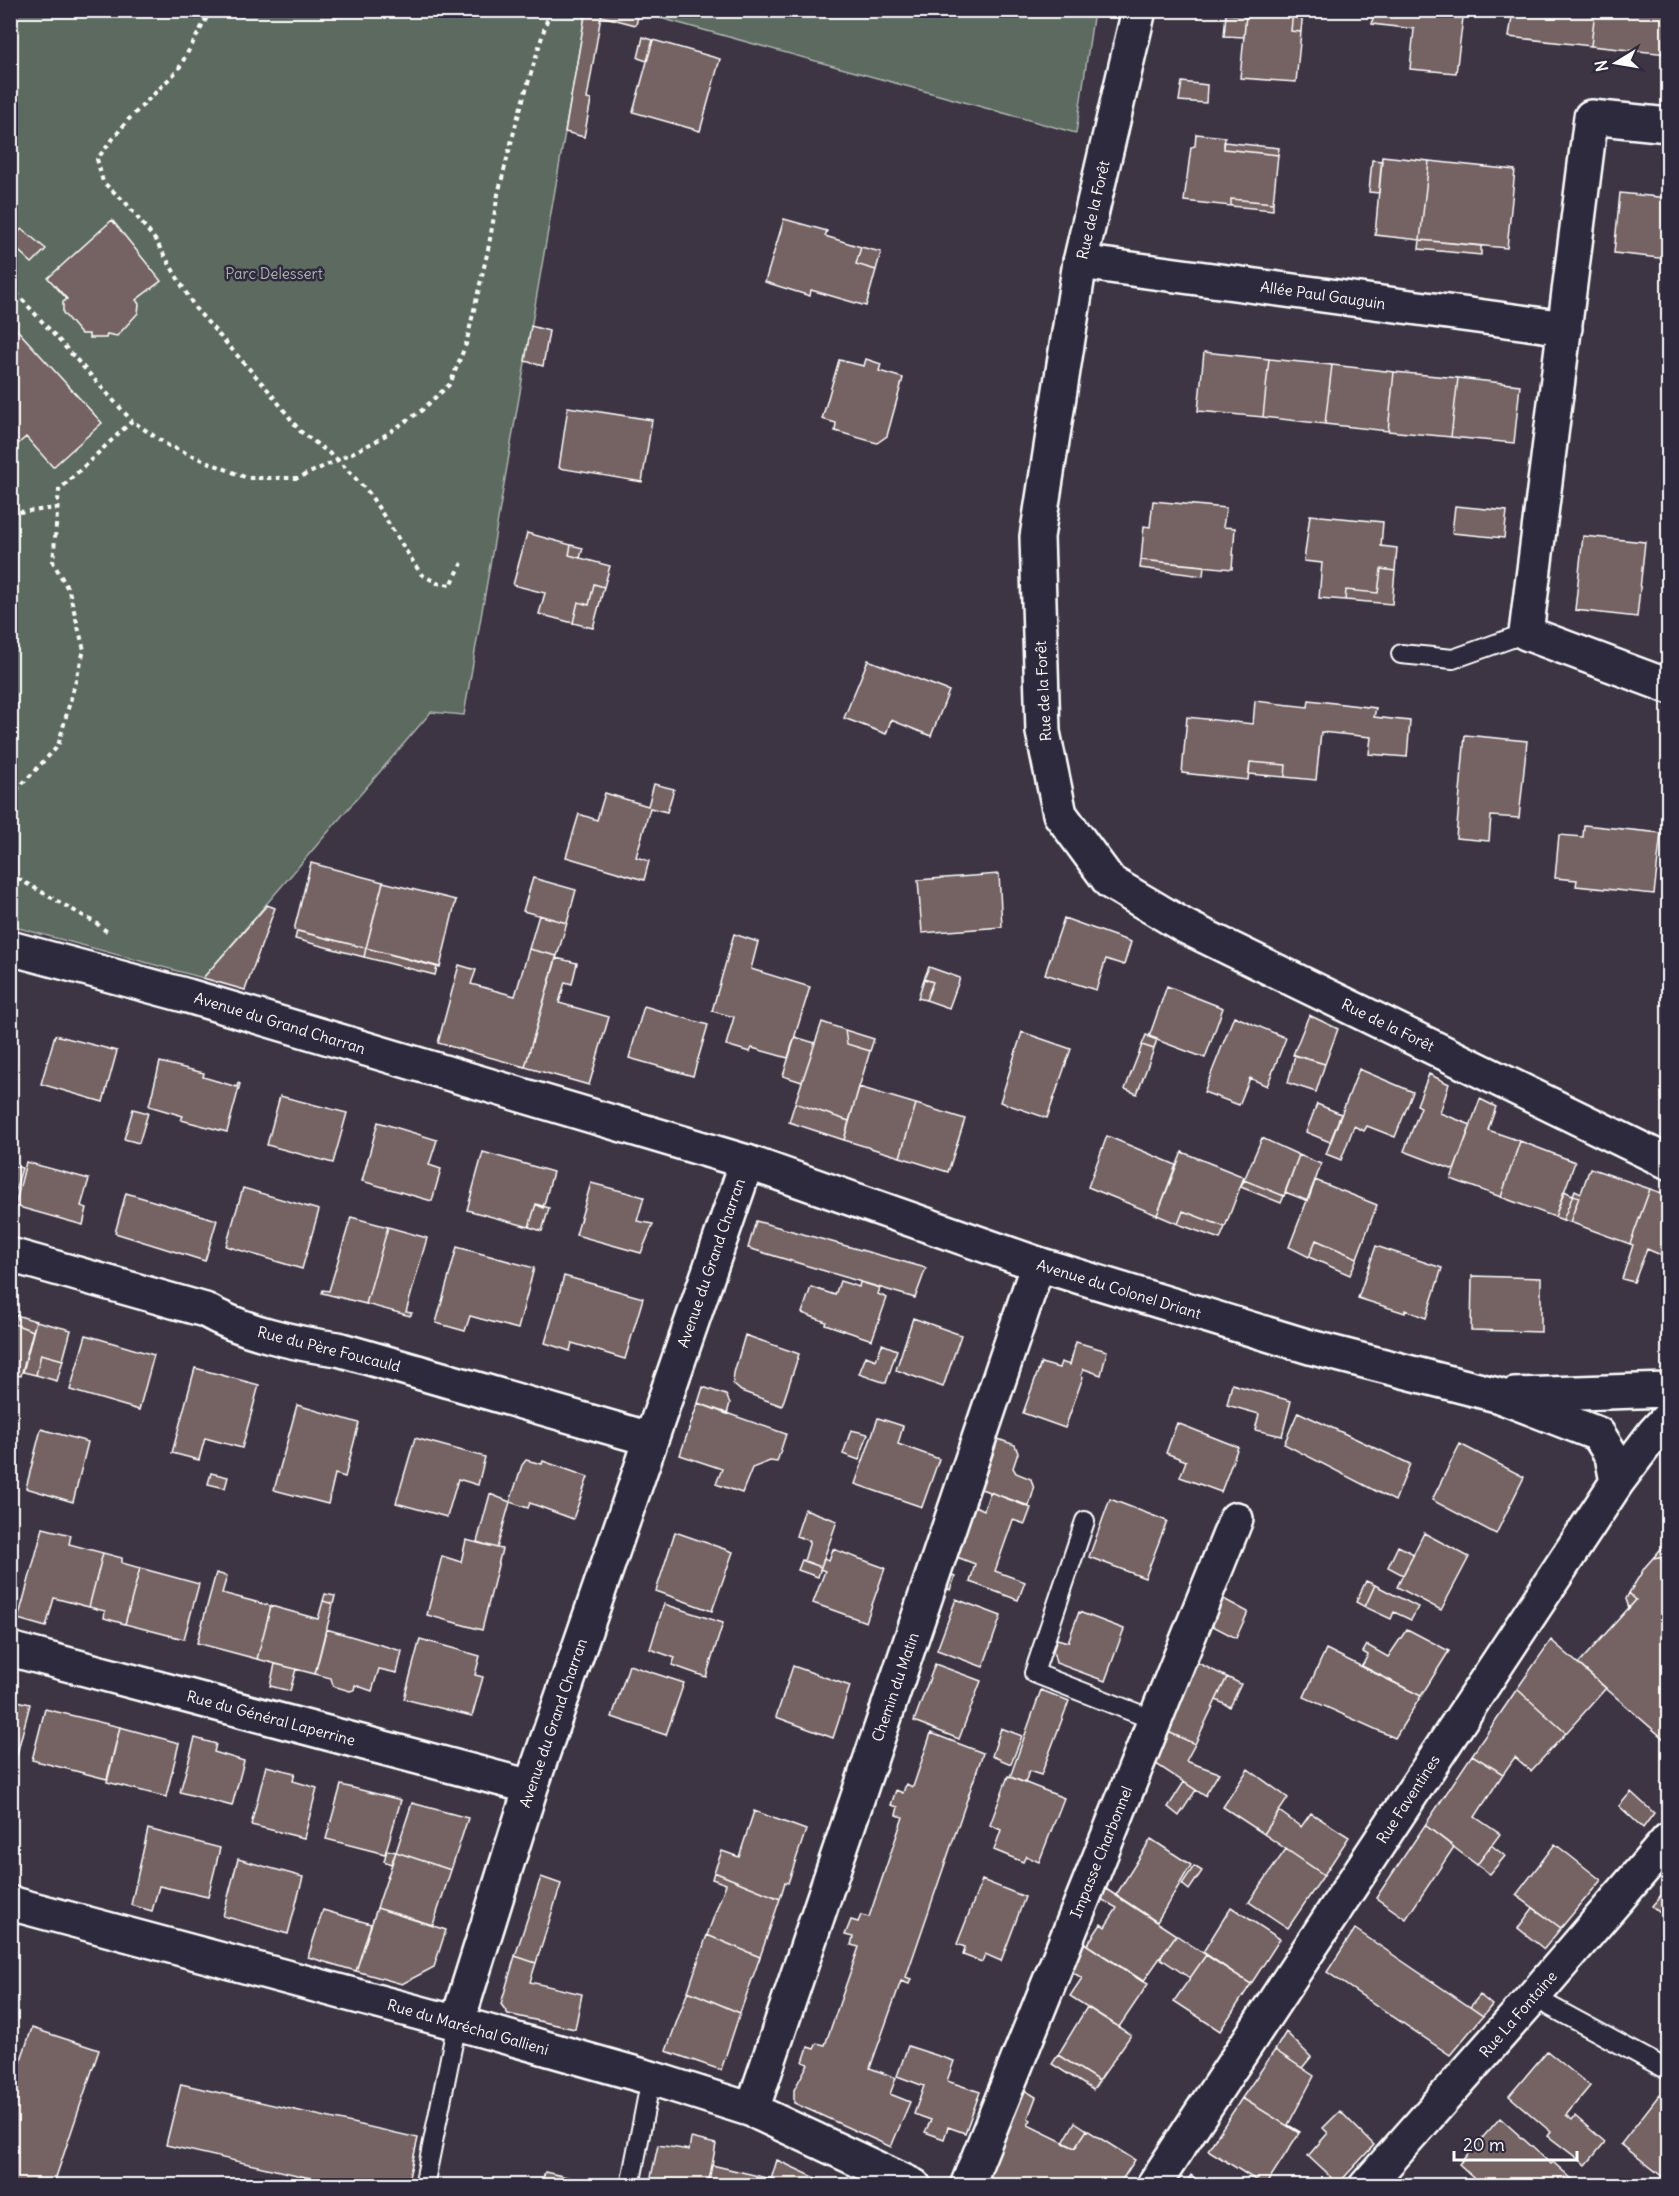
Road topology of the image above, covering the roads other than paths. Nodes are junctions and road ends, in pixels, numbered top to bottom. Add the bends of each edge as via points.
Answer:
1 (1139, 10) edge
2 (1668, 125) edge
3 (1080, 262) junction
4 (1565, 328) junction
5 (1526, 633) junction
6 (1401, 654) dead end
7 (1668, 686) edge
8 (10, 948) edge
9 (747, 1162) junction
10 (1668, 1162) edge
11 (10, 1255) edge
12 (1038, 1264) junction
13 (1668, 1390) edge
14 (1497, 1395) junction
15 (1668, 1418) edge
16 (650, 1439) junction
17 (1617, 1482) junction
18 (1236, 1519) dead end
19 (1085, 1521) dead end
20 (10, 1649) edge
21 (1154, 1720) junction
22 (531, 1787) junction
23 (1668, 1840) edge
24 (10, 1903) edge
25 (1533, 1997) junction
26 (456, 2023) junction
27 (1668, 2070) edge
28 (651, 2078) junction
29 (752, 2110) junction
30 (424, 2186) edge
31 (630, 2186) edge
32 (914, 2186) edge
33 (967, 2186) edge
34 (1153, 2186) edge
35 (1366, 2186) edge

1 - 3 street, Rue de la Forêt
2 - 4 street via 1591,117
3 - 4 street, Allée Paul Gauguin
3 - 10 street, Rue de la Forêt via 1037,537 1043,732 1060,814 1110,882 1184,926
4 - 5 street
5 - 6 lane via 1453,659
5 - 7 street
8 - 9 street, Avenue du Grand Charran via 188,996
9 - 12 street, Avenue du Colonel Driant
9 - 16 street, Avenue du Grand Charran
11 - 16 street, Rue du Père Foucauld via 205,1311 223,1321 297,1342 338,1348
12 - 14 street, Avenue du Colonel Driant via 1310,1347
12 - 29 street, Chemin du Matin
13 - 14 street, Avenue du Colonel Driant
14 - 17 street, Avenue du Colonel Driant via 1598,1434 1612,1456
15 - 17 street, Rue Faventines
16 - 22 street, Avenue du Grand Charran
17 - 34 street, Rue Faventines
18 - 21 street, Impasse Charbonnel
19 - 21 lane via 1034,1673
20 - 22 street, Rue du Général Laperrine
21 - 33 street, Impasse Charbonnel
22 - 26 street, Avenue du Grand Charran
23 - 25 street, Rue La Fontaine
24 - 26 street, Rue du Maréchal Gallieni
25 - 27 lane
25 - 35 street, Rue La Fontaine
26 - 28 street, Rue du Maréchal Gallieni
26 - 30 lane
28 - 29 street, Rue du Maréchal Gallieni
28 - 31 lane
29 - 32 street, Rue du Maréchal Gallieni

